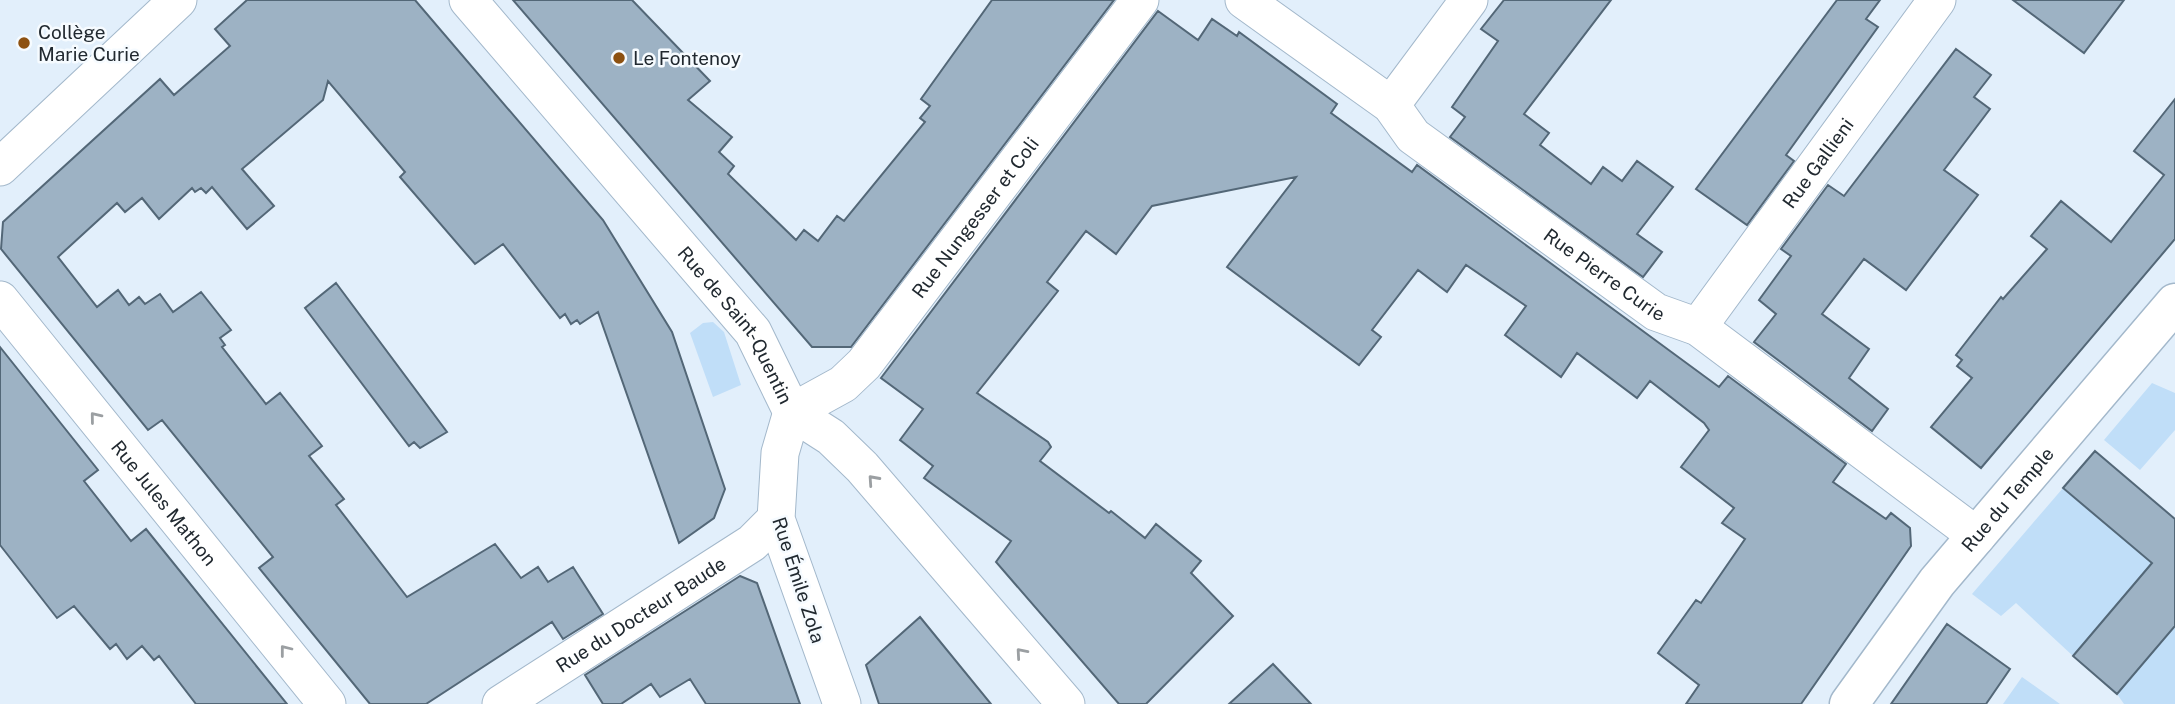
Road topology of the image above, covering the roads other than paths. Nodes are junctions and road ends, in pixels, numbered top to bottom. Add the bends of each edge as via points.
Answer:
1 (177, 0) edge
2 (468, 0) edge
3 (1140, 0) edge
4 (1244, 0) edge
5 (1469, 0) edge
6 (1937, 0) edge
7 (1391, 105) junction
8 (0, 167) edge
9 (0, 300) edge
10 (2175, 303) edge
11 (1698, 327) junction
12 (792, 412) junction
13 (776, 519) junction
14 (1977, 536) junction
15 (327, 704) edge
16 (501, 704) edge
17 (842, 704) edge
18 (1066, 704) edge
19 (1849, 704) edge

1 - 8 street
2 - 12 street, Rue de Saint-Quentin via 753,332
3 - 12 street, Rue Nungesser et Coli via 864,364 842,384
4 - 7 street, Rue Pierre Curie
5 - 7 street
6 - 11 street, Rue Gallieni
7 - 11 street, Rue Pierre Curie via 1413,136 1656,313
15 -> 9 street, Rue Jules Mathon
10 - 14 street, Rue du Temple
11 - 14 street, Rue Pierre Curie
12 - 13 street, Rue Émile Zola via 780,453
18 -> 12 street, Rue de Saint-Quentin via 862,467 831,437
13 - 16 street, Rue du Docteur Baude via 752,543
13 - 17 street, Rue Émile Zola
14 - 19 street, Rue du Temple

